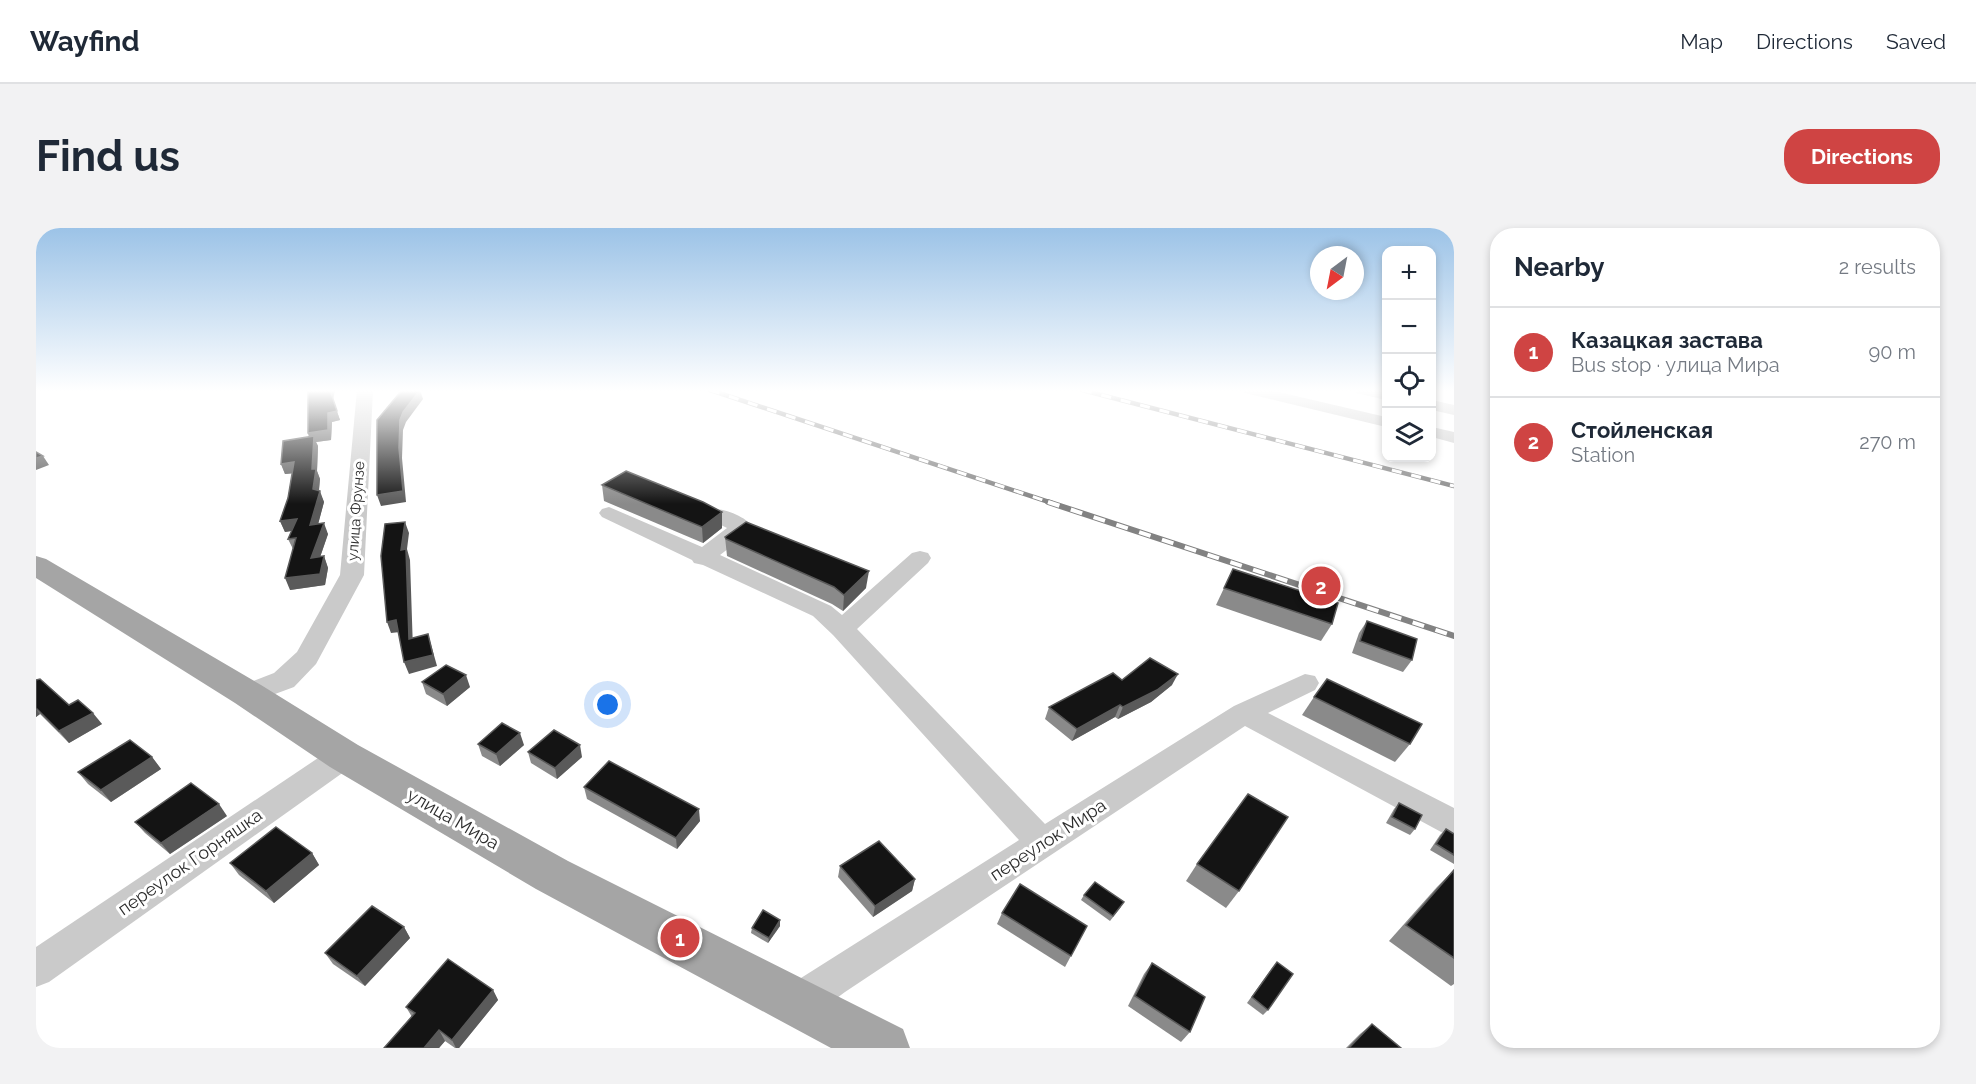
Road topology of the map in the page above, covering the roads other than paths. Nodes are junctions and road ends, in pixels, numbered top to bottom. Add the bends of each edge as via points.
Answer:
1 (362, 428) edge
2 (1436, 433) edge
3 (1454, 438) edge
4 (609, 513) dead end
5 (714, 514) edge
6 (702, 558) junction
7 (920, 558) dead end
8 (36, 565) edge
9 (842, 629) junction
10 (1305, 683) dead end
11 (248, 694) junction
12 (1244, 713) junction
13 (344, 756) junction
14 (1454, 823) edge
15 (1043, 844) junction
16 (36, 969) edge
17 (796, 1004) junction
18 (884, 1048) edge

1 - 11 street, улица Фрунзе via 352,575 307,658 284,680
2 - 3 street
4 - 6 street
5 - 6 street via 742,527
6 - 9 street via 822,611
7 - 9 street
8 - 11 main road, улица Мира
9 - 15 street
10 - 12 street, переулок Мира
11 - 13 main road, улица Мира
12 - 14 street
12 - 15 street, переулок Мира
13 - 16 street, переулок Горняшка
13 - 17 main road, улица Мира via 552,875
15 - 17 street, переулок Мира
17 - 18 main road, улица Мира

